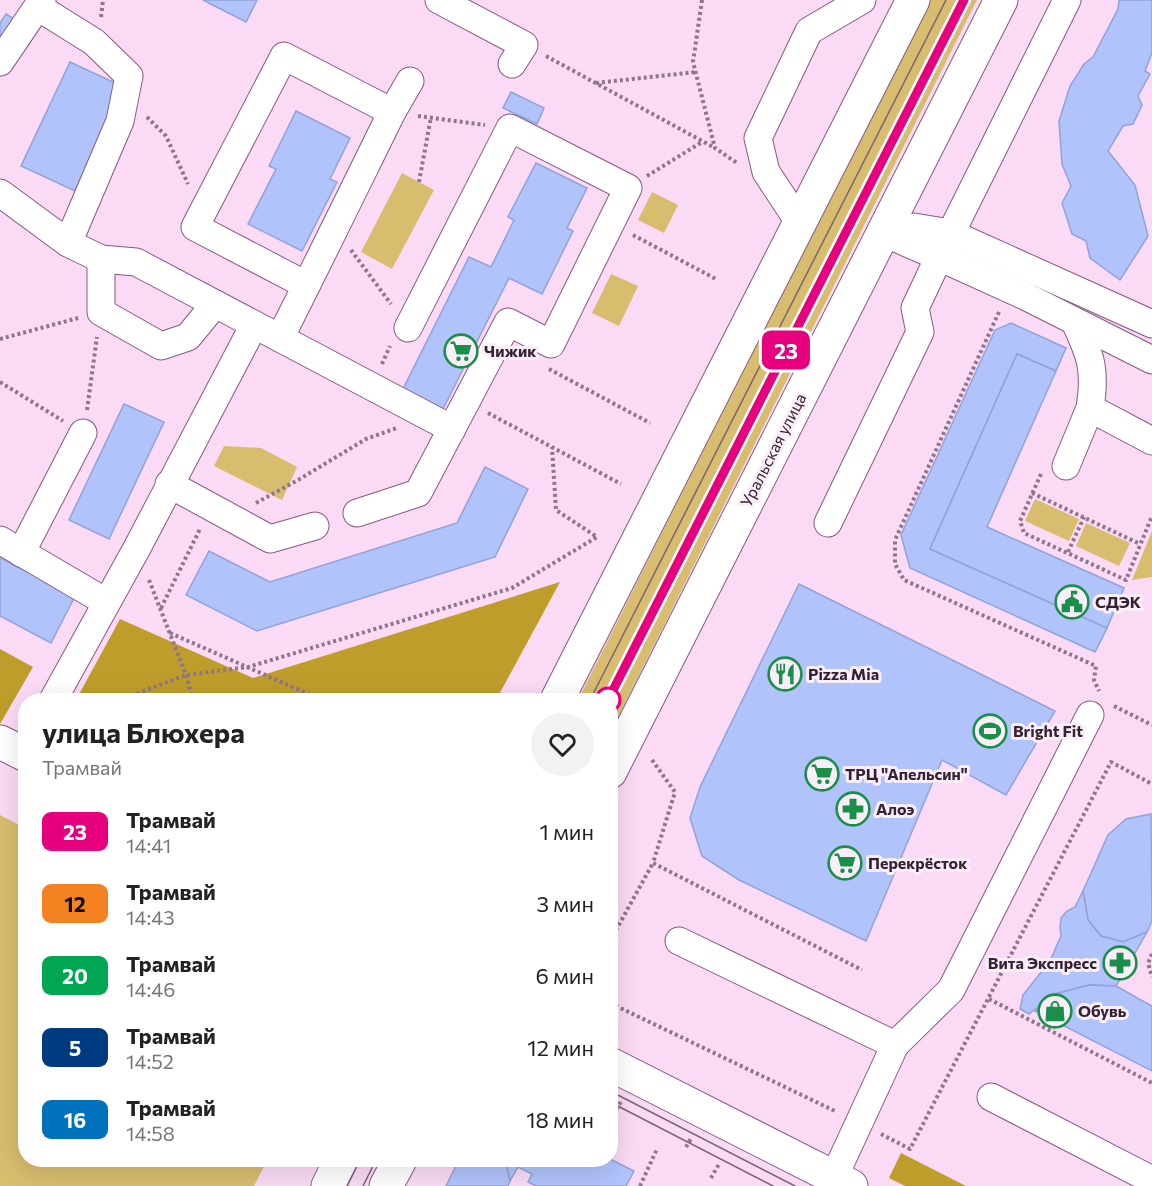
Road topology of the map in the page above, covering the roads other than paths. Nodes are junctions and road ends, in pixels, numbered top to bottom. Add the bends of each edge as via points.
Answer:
1 (439, 0) edge
2 (862, 0) edge
3 (913, 0) edge
4 (1001, 0) edge
5 (1067, 0) edge
6 (40, 3) edge
7 (2, 53) edge
8 (518, 54) road end
9 (410, 81) dead end
10 (392, 112) junction
11 (0, 193) edge
12 (799, 222) junction
13 (898, 230) junction
14 (950, 233) junction
15 (68, 243) junction
16 (939, 257) junction
17 (101, 259) junction
18 (306, 285) junction
19 (215, 304) junction
20 (1075, 322) junction
21 (254, 324) junction
22 (1152, 324) edge
23 (408, 328) road end
24 (280, 338) junction
25 (1152, 360) edge
26 (1090, 408) junction
27 (441, 423) junction
28 (84, 433) road end
29 (1152, 441) edge
30 (1054, 469) road end
31 (169, 484) junction
32 (357, 513) dead end
33 (828, 523) dead end
34 (315, 526) dead end
35 (11, 547) edge
36 (106, 602) junction
37 (56, 693) edge
38 (561, 693) edge
39 (1099, 704) road end
40 (618, 757) edge
41 (679, 941) dead end
42 (896, 1045) junction
43 (618, 1068) edge
44 (992, 1097) dead end
45 (338, 1167) edge
46 (396, 1167) edge
47 (1152, 1179) edge
48 (842, 1182) edge
49 (328, 1186) edge
50 (386, 1186) edge

1 - 8 street
2 - 12 street via 809,31 758,138 766,172
3 - 12 main road
4 - 13 main road, Уральская улица
5 - 14 street
6 - 7 street
6 - 15 street via 94,42 129,76 120,121
9 - 10 street
10 - 18 street
10 - 18 street via 284,56 195,227
11 - 15 street
12 - 38 main road
13 - 14 street
13 - 16 street
13 - 40 main road, Уральская улица
14 - 16 street
14 - 22 street
15 - 17 street
16 - 20 street
16 - 33 street via 915,308 920,332
17 - 19 street via 136,262
17 - 19 street via 101,312 161,346 188,337
18 - 24 street
19 - 21 street
20 - 25 street
20 - 26 street via 1089,351 1094,382
21 - 24 street
21 - 31 street
23 - 27 street via 510,128 628,188 551,344 508,322 466,402
24 - 27 street
26 - 29 street
26 - 30 street
27 - 32 street via 418,494
28 - 35 street
31 - 34 street via 270,539
31 - 36 street
35 - 36 street
36 - 37 street
39 - 42 street via 951,990
41 - 42 street
42 - 48 street via 860,1122
43 - 48 main road
44 - 47 street
45 - 49 main road
46 - 50 main road

